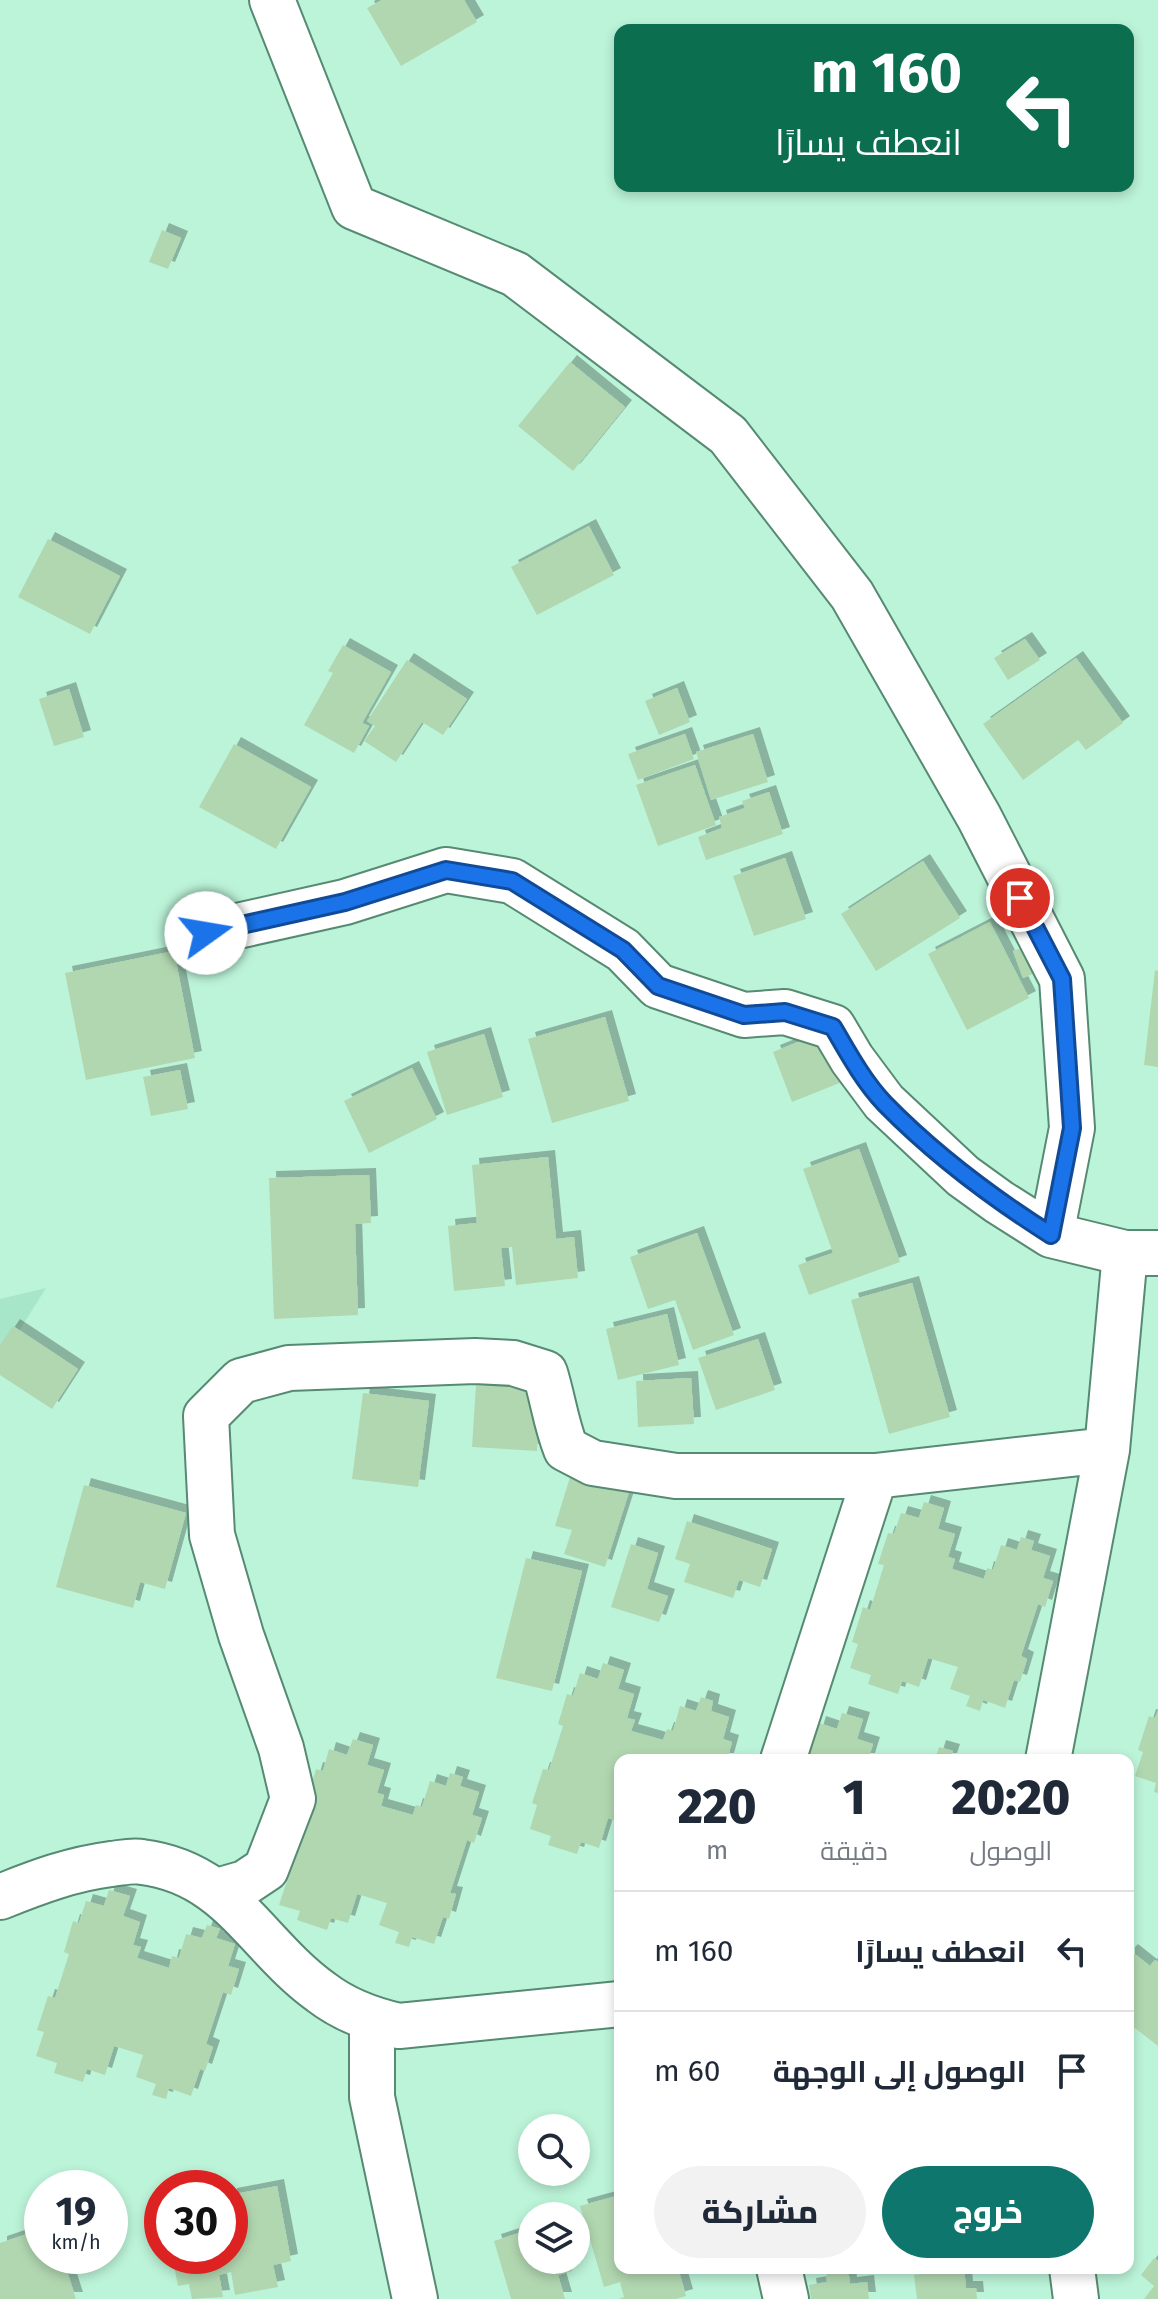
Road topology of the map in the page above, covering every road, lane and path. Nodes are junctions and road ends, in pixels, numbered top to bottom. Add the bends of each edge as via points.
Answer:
1 (272, 0) edge
2 (206, 933) dead end
3 (1051, 1235) junction
4 (1142, 1253) edge
5 (1107, 1450) junction
6 (875, 1476) junction
7 (785, 1754) edge
8 (1049, 1754) edge
9 (217, 1891) junction
10 (0, 1897) edge
11 (614, 2005) edge
12 (372, 2019) junction
13 (780, 2274) edge
14 (1073, 2274) edge
15 (415, 2299) edge
16 (786, 2299) edge
17 (1076, 2299) edge

1 - 3 street via 354,207 515,274 728,435 852,595 979,817 1062,979 1072,1128
2 - 3 street via 345,902 446,870 512,881 623,950 658,986 744,1015 785,1012 833,1027 884,1102 963,1176
3 - 4 street
4 - 5 street
5 - 6 street
5 - 8 street
6 - 7 street
6 - 9 street via 676,1476 593,1463 566,1449 545,1373 513,1363 289,1368 241,1381 206,1416 212,1535 293,1799 266,1869 245,1883
9 - 10 street via 187,1872 139,1861 83,1868
9 - 12 street via 321,1993
11 - 12 street via 399,2026
12 - 15 street via 372,2097
13 - 16 street
14 - 17 street

